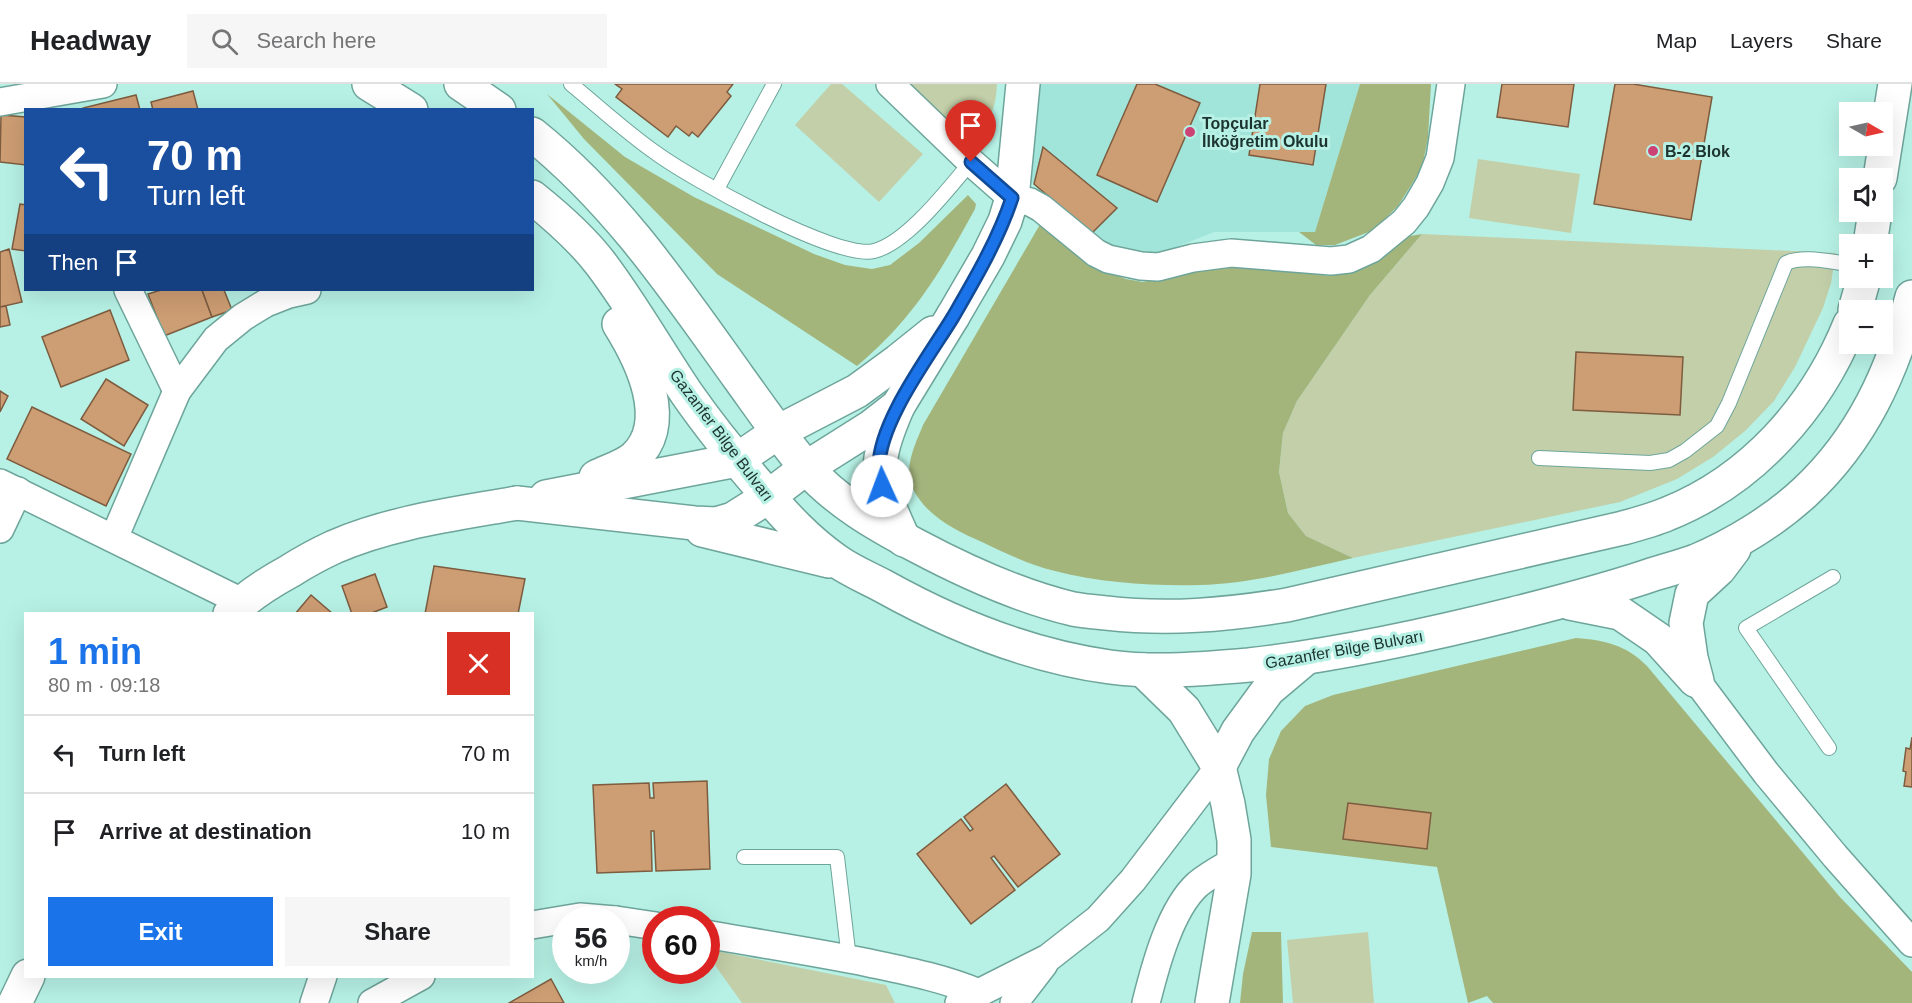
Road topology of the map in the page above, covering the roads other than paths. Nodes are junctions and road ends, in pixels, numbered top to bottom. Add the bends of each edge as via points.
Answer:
1 (103, 84) edge
2 (369, 84) edge
3 (461, 84) edge
4 (571, 84) edge
5 (774, 84) edge
6 (890, 84) edge
7 (1023, 84) edge
8 (1451, 84) edge
9 (1895, 84) edge
10 (0, 102) edge
11 (48, 102) edge
12 (408, 108) edge
13 (496, 108) edge
14 (534, 136) edge
15 (971, 162) junction
16 (1882, 168) edge
17 (717, 189) junction
18 (1012, 198) junction
19 (534, 199) edge
20 (534, 206) edge
21 (1839, 263) edge
22 (128, 291) edge
23 (302, 291) edge
24 (1912, 297) edge
25 (953, 316) junction
26 (1839, 347) edge
27 (177, 391) junction
28 (898, 406) junction
29 (778, 432) junction
30 (1539, 458) dead end
31 (737, 460) junction
32 (806, 468) junction
33 (9, 487) edge
34 (551, 496) junction
35 (768, 497) junction
36 (517, 503) junction
37 (665, 521) junction
38 (0, 529) edge
39 (1744, 536) junction
40 (114, 538) junction
41 (904, 540) junction
42 (841, 563) junction
43 (1833, 577) dead end
44 (1562, 602) junction
45 (236, 608) edge
46 (1306, 658) junction
47 (1143, 670) junction
48 (1697, 681) junction
49 (1829, 748) dead end
50 (1219, 767) junction
51 (744, 857) dead end
52 (1234, 861) junction
53 (552, 922) edge
54 (534, 925) edge
55 (720, 936) edge
56 (1912, 943) edge
57 (1048, 958) junction
58 (849, 959) junction
59 (27, 978) edge
60 (322, 978) edge
61 (417, 978) edge
62 (969, 998) edge
63 (15, 1003) edge
64 (314, 1003) edge
65 (372, 1003) edge
66 (1014, 1003) edge
67 (1146, 1003) edge
68 (1212, 1003) edge

1 - 11 street
2 - 12 main road
3 - 13 main road
4 - 17 lane via 656,154
5 - 17 lane
6 - 15 street
7 - 18 main road
8 - 18 street via 1440,158 1430,183 1404,222 1371,249 1349,260 1231,253 1158,267 1122,263 1096,253 1041,208
9 - 16 main road
10 - 11 street
14 - 29 main road via 588,182 617,214
15 - 17 lane via 911,228 891,244 873,251 832,245
15 - 18 street
18 - 25 main road via 988,256
19 - 31 main road, Gazanfer Bilge Bulvarı via 599,261
20 - 34 main road via 585,270 628,338 653,400 651,424 642,448 633,458
21 - 30 lane via 1786,263 1717,426 1685,452 1650,463
22 - 27 street
23 - 27 street via 266,303 243,317 216,339
24 - 39 main road, Gazanfer Bilge Bulvarı via 1888,372 1864,419 1804,494
25 - 28 main road
25 - 29 main road via 863,387
26 - 41 main road via 1794,420 1761,455 1733,478 1667,514 1623,528 1287,605 1180,618 1074,609 979,577
27 - 40 street
28 - 32 main road via 871,428
28 - 41 main road via 881,449 879,467 887,503
29 - 31 main road
29 - 32 main road
31 - 34 main road
31 - 35 main road, Gazanfer Bilge Bulvarı
32 - 35 main road
32 - 41 main road via 842,500
33 - 38 street
33 - 40 street
34 - 36 main road
35 - 37 main road via 733,519 716,524
35 - 42 main road, Gazanfer Bilge Bulvarı via 798,529
36 - 37 main road
36 - 45 main road via 416,522 335,546 278,577
37 - 42 main road
39 - 44 main road, Gazanfer Bilge Bulvarı via 1696,561
39 - 48 main road via 1719,569 1692,594 1686,623
40 - 45 street
42 - 47 main road, Gazanfer Bilge Bulvarı via 908,600 1021,647 1077,662
43 - 49 lane via 1746,628
44 - 46 main road, Gazanfer Bilge Bulvarı via 1441,632
44 - 48 main road via 1620,613 1658,639
46 - 47 main road, Gazanfer Bilge Bulvarı via 1220,668
46 - 50 main road via 1268,690 1238,731
47 - 50 main road via 1184,710
48 - 56 street via 1766,773
50 - 52 main road via 1234,840
50 - 57 street via 1133,880 1098,918
51 - 58 lane via 837,857
52 - 67 street via 1198,884 1186,900 1160,949
52 - 68 main road
53 - 54 street
55 - 58 street
57 - 62 street
57 - 66 street
58 - 62 street via 947,980
59 - 63 main road
60 - 64 street
61 - 65 street

